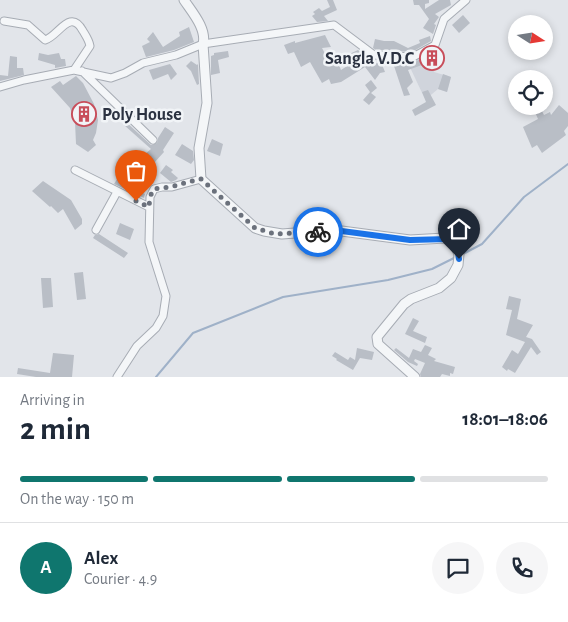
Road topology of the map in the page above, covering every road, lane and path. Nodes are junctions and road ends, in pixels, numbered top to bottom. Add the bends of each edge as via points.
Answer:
1 (184, 0) edge
2 (466, 0) edge
3 (4, 21) dead end
4 (203, 44) junction
5 (78, 70) junction
6 (0, 86) edge
7 (153, 140) dead end
8 (75, 170) dead end
9 (201, 179) junction
10 (117, 192) junction
11 (149, 207) junction
12 (96, 230) dead end
13 (117, 377) edge
14 (415, 377) edge

1 - 4 street via 203,32
2 - 4 street via 444,19 435,45 413,57 374,55 334,25
3 - 5 street via 28,25 45,40 66,24 76,22 90,46
4 - 5 street via 143,63 111,78
4 - 9 street via 207,102 199,148
5 - 6 street
5 - 7 street
8 - 10 street
9 - 11 street via 154,190
9 - 14 street via 255,228 264,231 282,234 334,230 410,240 445,238 454,243 459,259 451,278 439,288 404,304 377,337 378,344
10 - 11 street
10 - 12 street
11 - 13 street via 149,242 166,296 163,316 156,328 137,346

